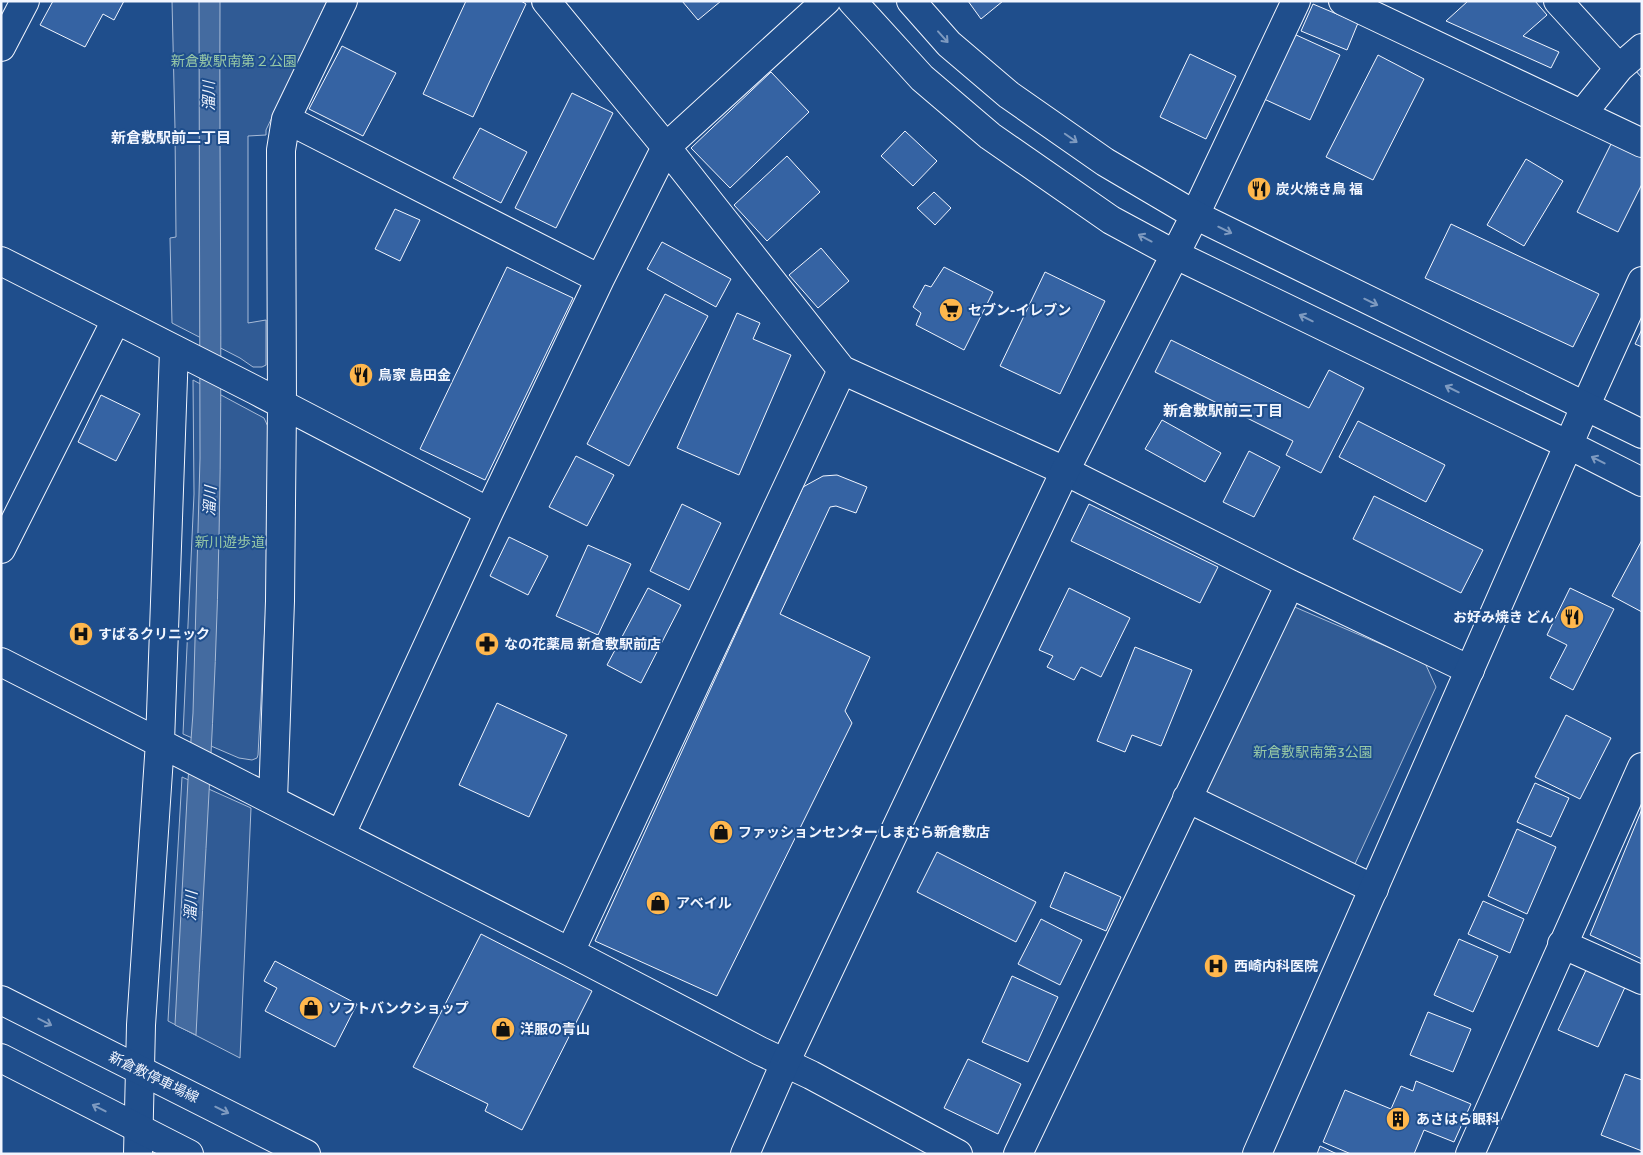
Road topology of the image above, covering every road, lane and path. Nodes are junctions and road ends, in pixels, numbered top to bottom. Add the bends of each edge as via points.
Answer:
1 (25, 1) edge
2 (343, 1) edge
3 (546, 1) edge
4 (826, 1) edge
5 (852, 1) edge
6 (910, 1) edge
7 (1296, 1) edge
8 (1343, 1) edge
9 (1558, 1) edge
10 (1, 47) edge
11 (1642, 48) edge
12 (1619, 68) junction
13 (1582, 114) junction
14 (286, 119) junction
15 (1642, 143) edge
16 (666, 147) junction
17 (1195, 215) junction
18 (1174, 254) junction
19 (1, 261) edge
20 (600, 279) junction
21 (1642, 281) edge
22 (116, 320) junction
23 (184, 356) junction
24 (842, 370) junction
25 (282, 406) junction
26 (1585, 407) junction
27 (1642, 434) edge
28 (1569, 445) junction
29 (1065, 471) junction
30 (1642, 482) edge
31 (489, 512) junction
32 (4, 539) edge
33 (1290, 584) junction
34 (1, 662) edge
35 (1470, 670) junction
36 (160, 742) junction
37 (1642, 767) edge
38 (1187, 798) junction
39 (273, 800) junction
40 (341, 834) junction
41 (1374, 889) junction
42 (1562, 944) junction
43 (570, 952) junction
44 (1642, 980) edge
45 (1, 1000) edge
46 (1, 1058) edge
47 (785, 1063) junction
48 (140, 1070) junction
49 (138, 1141) edge
50 (189, 1154) edge
51 (306, 1154) edge
52 (745, 1154) edge
53 (958, 1154) edge
54 (1018, 1154) edge
55 (1257, 1154) edge
56 (1470, 1154) edge

1 - 10 street
2 - 14 street
3 - 16 street
4 - 16 street
18 -> 5 street via 1111,220 990,136 922,78
6 -> 17 street via 949,44 1009,95 1105,162
7 - 17 street
8 - 13 street
9 - 12 street
11 - 12 street
12 - 13 street
13 - 15 street
14 - 20 street
14 - 25 street via 281,150
16 - 20 street
16 - 24 street
17 - 18 street
17 -> 26 street
28 -> 18 street
18 - 29 street
19 - 22 street
20 - 31 street
21 - 26 street
22 - 23 street
22 - 32 street
23 - 25 street
23 - 36 street
24 - 29 street
24 - 43 street
25 - 31 street
25 - 39 street
26 - 27 street
26 - 28 street
30 -> 28 street
28 - 35 street
29 - 33 street
29 - 47 street
31 - 40 street
33 - 35 street
33 - 38 street
34 - 36 street
35 - 41 street
36 - 39 street
36 - 48 street
37 - 42 street
38 - 41 street
38 - 54 street
39 - 40 street
40 - 43 street
41 - 55 street
42 - 44 street
42 - 56 street
43 - 47 street
45 -> 48 street, 新倉敷停車場線
49 -> 46 street
47 - 52 street
47 - 53 street
48 - 49 street
48 -> 51 street, 新倉敷停車場線
49 - 50 street

